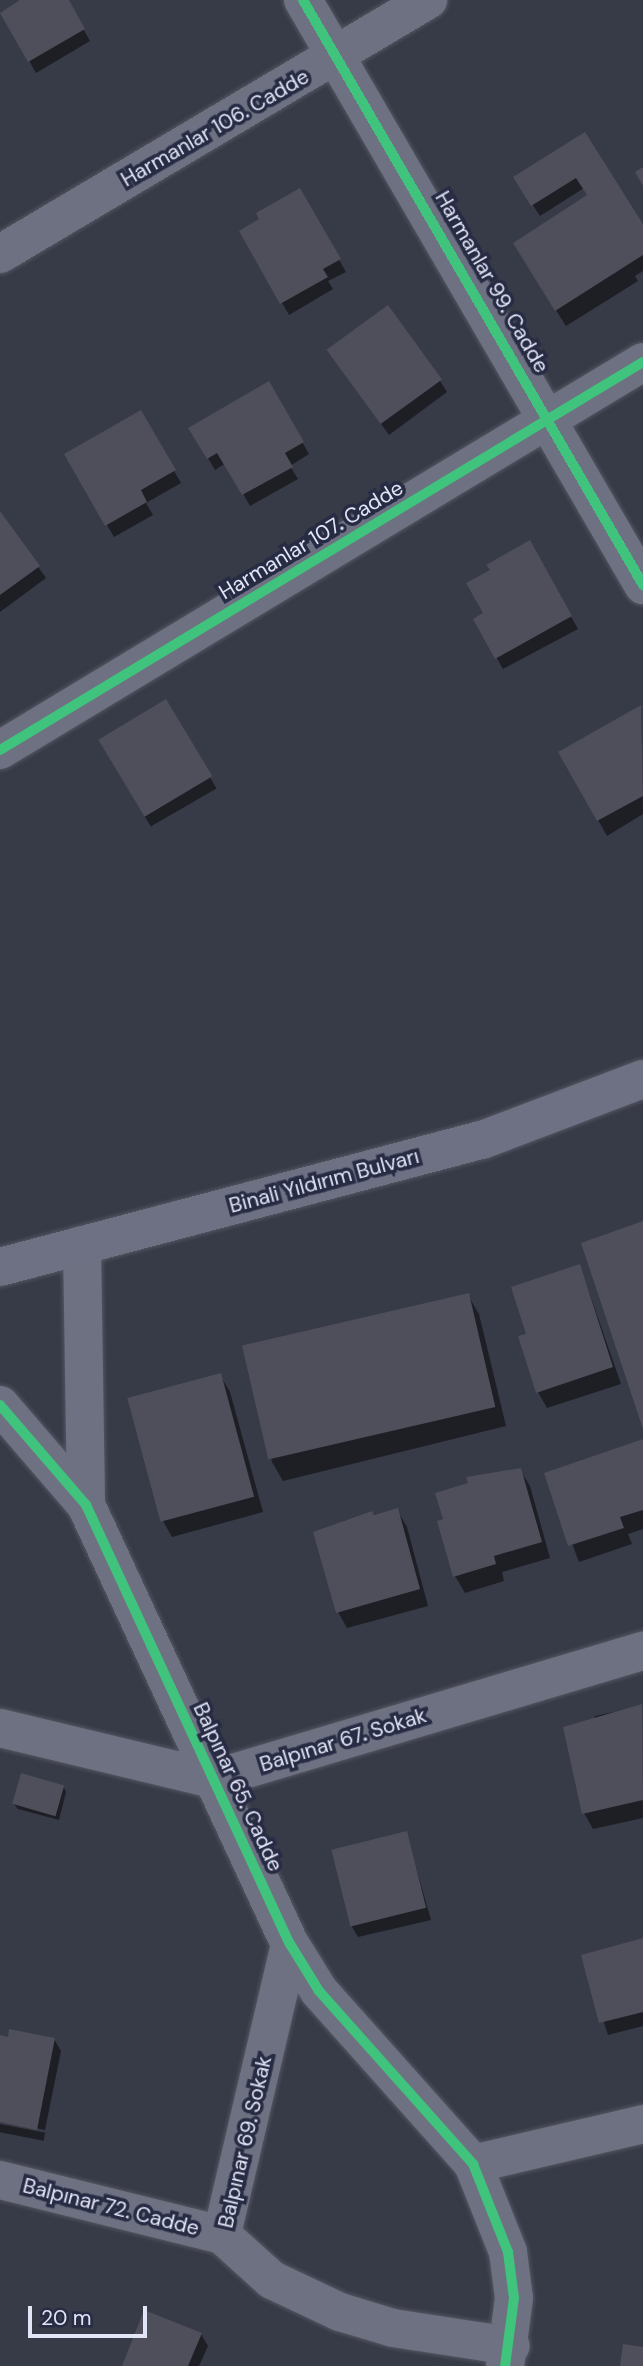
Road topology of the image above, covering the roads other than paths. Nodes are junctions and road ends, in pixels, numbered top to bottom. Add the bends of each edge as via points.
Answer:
1 (303, 0) edge
2 (428, 0) edge
3 (339, 56) junction
4 (0, 254) edge
5 (643, 362) edge
6 (549, 419) junction
7 (643, 585) edge
8 (0, 751) edge
9 (643, 1079) edge
10 (82, 1245) junction
11 (0, 1266) edge
12 (0, 1405) edge
13 (86, 1505) junction
14 (643, 1651) edge
15 (0, 1728) edge
16 (213, 1779) junction
17 (290, 1944) junction
18 (643, 2124) edge
19 (473, 2164) junction
20 (0, 2180) edge
21 (222, 2235) junction
22 (508, 2356) edge

1 - 3 street, Harmanlar 99. Cadde
2 - 3 street, Harmanlar 106. Cadde
3 - 4 street, Harmanlar 106. Cadde
3 - 6 street, Harmanlar 99. Cadde
5 - 6 street, Harmanlar 107. Cadde
6 - 7 street, Harmanlar 99. Cadde
6 - 8 street, Harmanlar 107. Cadde
9 - 10 main road, Binali Yıldırım Bulvarı via 482,1140
10 - 11 main road, Binali Yıldırım Bulvarı
10 - 13 street, Balpınar 65. Cadde
12 - 13 street, Balpınar 65. Cadde
13 - 16 street, Balpınar 65. Cadde
14 - 16 street, Balpınar 67. Sokak
15 - 16 street
16 - 17 street, Balpınar 65. Cadde
17 - 19 street, Balpınar 65. Cadde via 319,1991
17 - 21 street, Balpınar 69. Sokak
18 - 19 street
19 - 22 street, Balpınar 69. Sokak via 508,2252 514,2298
20 - 21 street, Balpınar 72. Cadde
21 - 22 street, Balpınar 69. Sokak via 272,2280 340,2312

